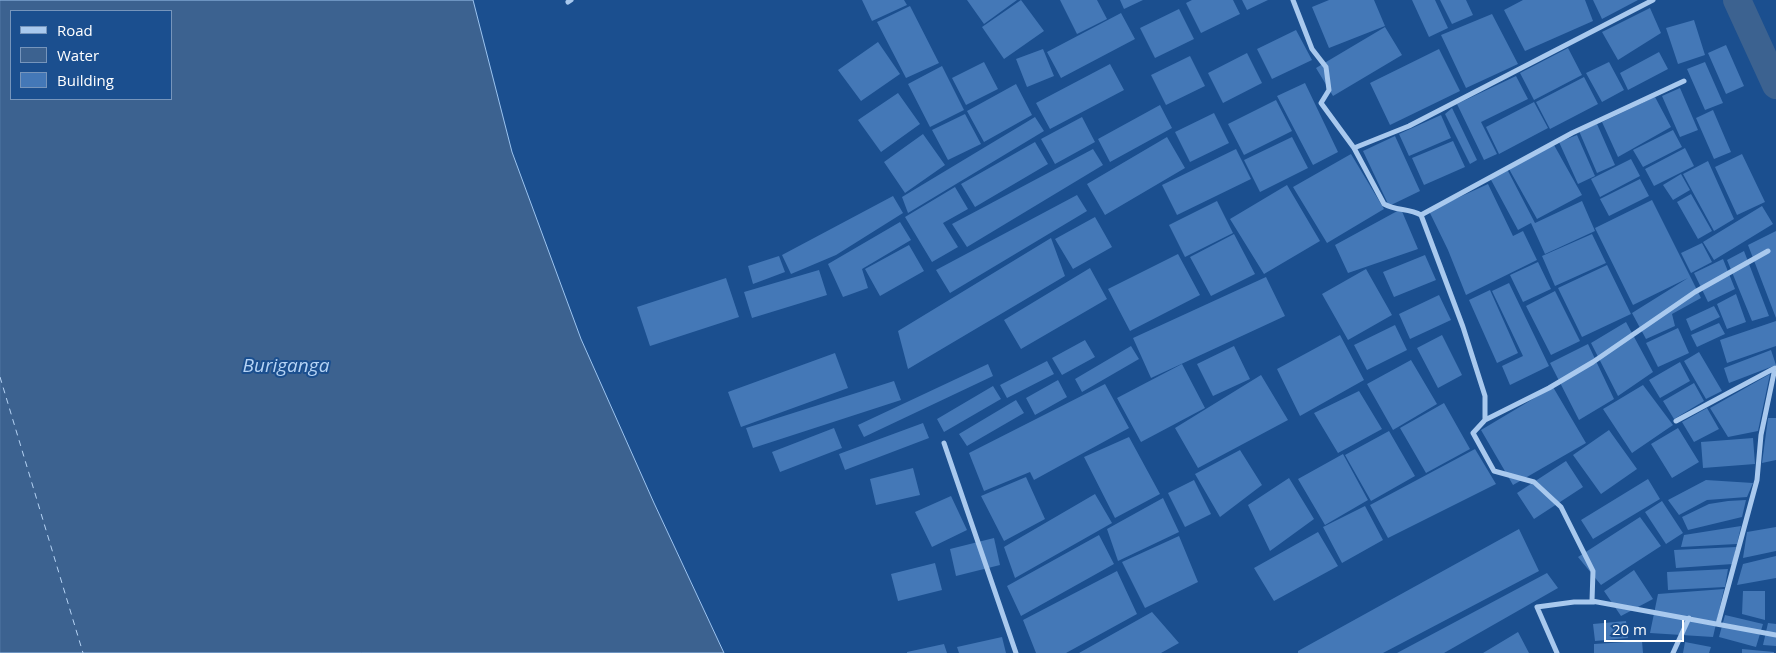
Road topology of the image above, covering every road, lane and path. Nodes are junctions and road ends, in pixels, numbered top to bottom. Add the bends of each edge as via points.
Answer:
1 (1294, 0) edge
2 (1653, 0) edge
3 (1684, 80) dead end
4 (1354, 148) junction
5 (1421, 215) junction
6 (1768, 251) dead end
7 (1485, 420) junction
8 (1676, 421) dead end
9 (944, 443) dead end
10 (1592, 601) junction
11 (1718, 624) junction
12 (1776, 635) edge
13 (1016, 653) edge
14 (1557, 653) edge
15 (1673, 653) edge

1 - 4 street via 1312,49 1326,67 1328,90 1321,103
2 - 4 street via 1409,126
3 - 5 street via 1572,133
4 - 5 street via 1384,204
5 - 7 street via 1485,396
6 - 7 street via 1696,292 1550,388
7 - 10 street via 1473,433 1494,471 1534,482 1561,507 1593,572
8 - 11 street via 1775,368 1761,435 1757,480
9 - 13 street
10 - 11 street
10 - 14 street via 1538,607
10 - 15 street via 1690,618
11 - 12 street

